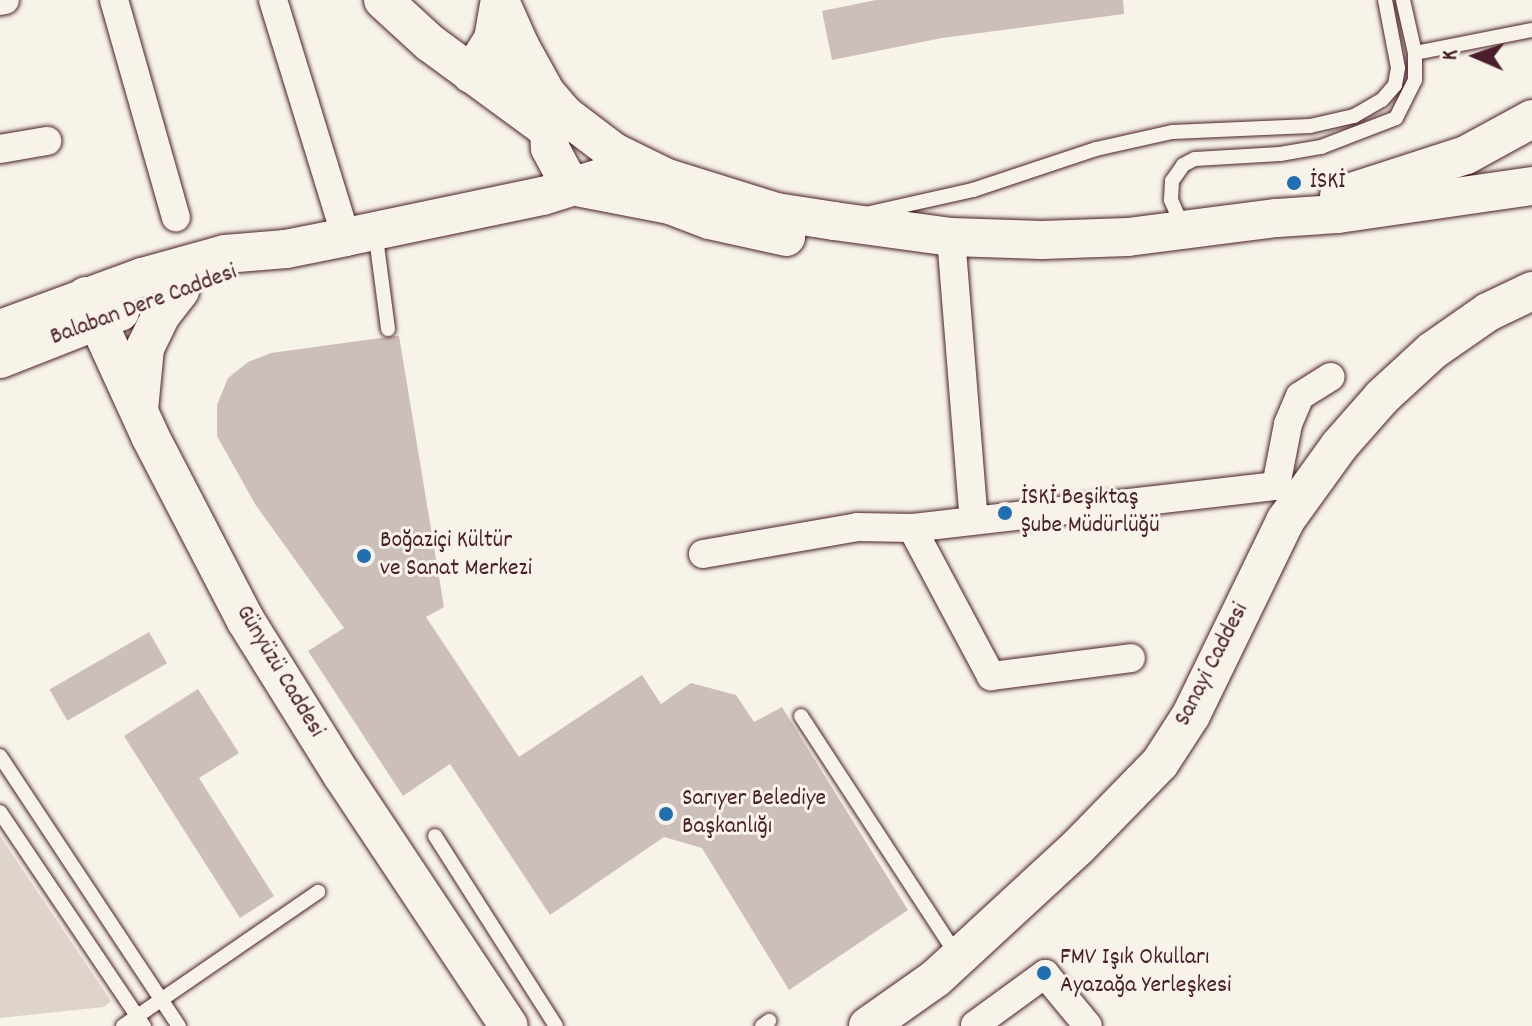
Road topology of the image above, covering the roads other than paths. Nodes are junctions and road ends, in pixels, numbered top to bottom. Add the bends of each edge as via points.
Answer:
1 (114, 0) edge
2 (273, 0) edge
3 (383, 0) edge
4 (500, 0) edge
5 (1385, 0) edge
6 (1403, 0) edge
7 (1532, 30) edge
8 (520, 46) junction
9 (1415, 53) junction
10 (482, 82) junction
11 (1532, 119) edge
12 (568, 126) junction
13 (47, 141) dead end
14 (1532, 148) edge
15 (0, 149) edge
16 (1466, 155) junction
17 (667, 178) junction
18 (1532, 186) edge
19 (577, 187) junction
20 (176, 217) dead end
21 (1277, 218) junction
22 (834, 221) junction
23 (1185, 231) junction
24 (360, 234) junction
25 (951, 237) junction
26 (286, 249) junction
27 (180, 291) junction
28 (1532, 291) edge
29 (80, 313) junction
30 (0, 329) edge
31 (388, 329) dead end
32 (0, 359) edge
33 (1331, 377) dead end
34 (139, 413) junction
35 (974, 520) junction
36 (912, 528) junction
37 (703, 554) dead end
38 (1131, 658) dead end
39 (801, 716) dead end
40 (0, 756) edge
41 (0, 812) edge
42 (435, 836) dead end
43 (318, 892) dead end
44 (959, 957) junction
45 (161, 1000) junction
46 (141, 1021) edge
47 (975, 1025) edge
48 (123, 1026) edge
49 (179, 1026) edge
50 (488, 1026) edge
51 (509, 1026) edge
52 (556, 1026) edge
53 (868, 1026) edge
54 (1088, 1026) edge

1 - 20 street
2 - 24 street
3 - 10 street
4 - 8 street
4 - 10 street
5 - 22 lane via 1398,68 1395,85 1382,100 1354,116 1297,127 1172,132 1096,149 973,190
6 - 9 lane
7 - 9 lane
8 - 10 street via 511,73
8 - 12 street
9 - 23 lane via 1415,80 1396,118 1321,147 1195,159 1183,165 1172,181 1171,200
10 - 12 street
11 - 16 street
12 - 17 street
12 - 19 street via 557,163
13 - 15 street
14 - 16 street
16 - 21 street
17 - 19 street, Balaban Dere Caddesi via 606,176
17 - 22 street via 776,212
18 - 21 street
19 - 24 street, Balaban Dere Caddesi
19 - 25 street via 670,205 761,234 831,244 910,249
21 - 23 street
22 - 25 street
23 - 25 street via 1042,240
24 - 26 street, Balaban Dere Caddesi
24 - 31 lane
25 - 35 street
26 - 27 street, Balaban Dere Caddesi via 231,277
26 - 29 street, Balaban Dere Caddesi via 225,254
27 - 29 street, Balaban Dere Caddesi
27 - 34 street via 145,348
28 - 44 street, Sanayi Caddesi via 1488,312 1432,351 1339,446 1285,521 1191,715 1160,763
29 - 30 street, Balaban Dere Caddesi
29 - 32 street, Balaban Dere Caddesi
29 - 34 street, Günyüzü Caddesi
29 - 50 street, Günyüzü Caddesi via 238,636
33 - 35 street via 1300,396 1288,424 1276,486
34 - 51 street, Günyüzü Caddesi via 246,621
35 - 36 street
36 - 37 street via 857,527
36 - 38 street via 991,676
39 - 44 lane
40 - 45 lane
41 - 46 lane
42 - 52 lane
43 - 45 lane
44 - 53 street, Sanayi Caddesi
45 - 46 lane
45 - 49 lane
46 - 48 lane
47 - 54 street via 1045,974

